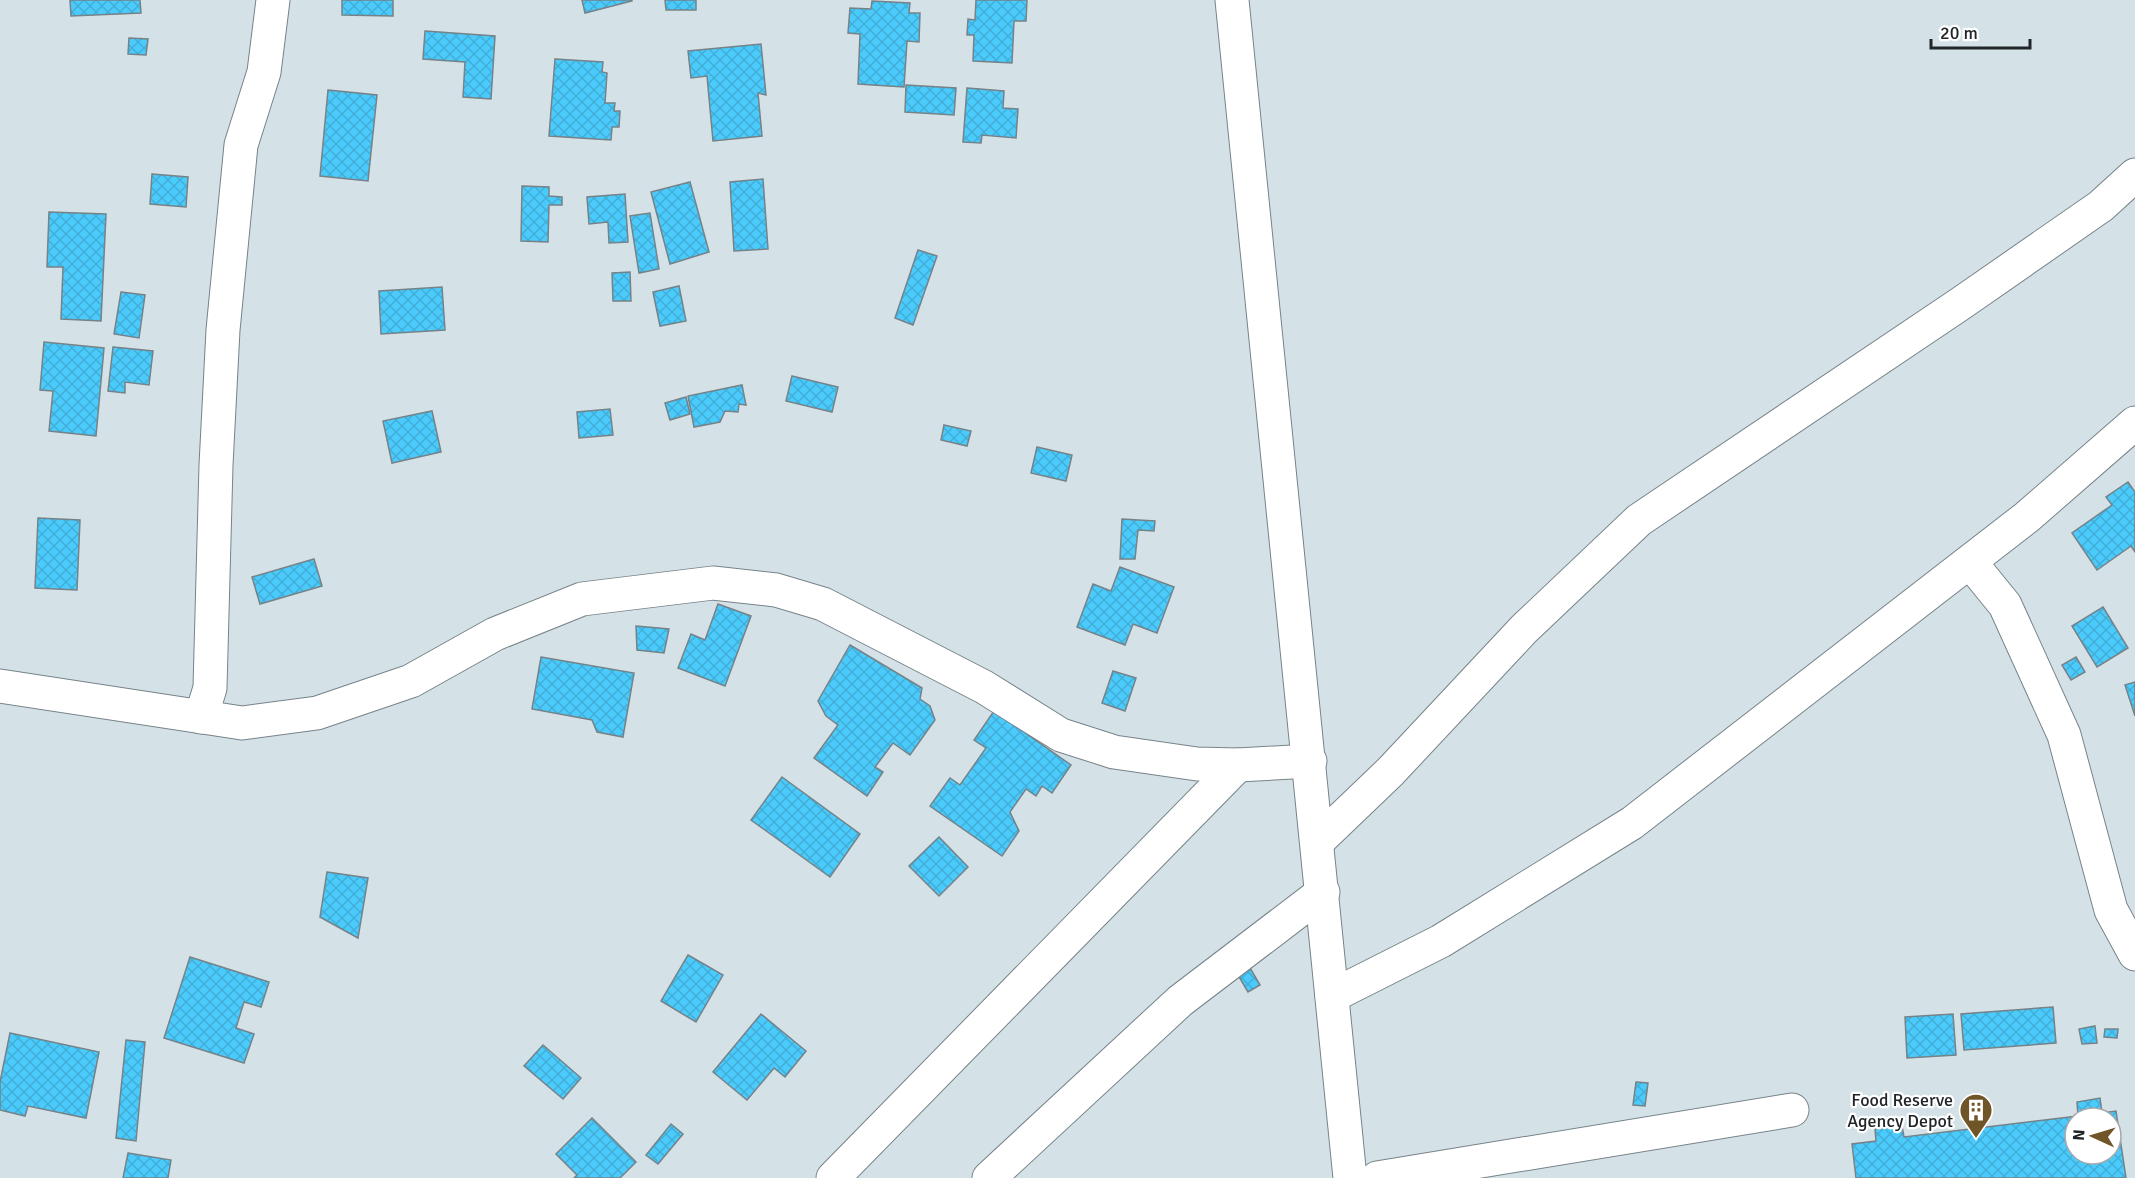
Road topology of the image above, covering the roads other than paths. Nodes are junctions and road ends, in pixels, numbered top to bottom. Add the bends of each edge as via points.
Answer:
1 (273, 0) edge
2 (1232, 0) edge
3 (2135, 175) edge
4 (2135, 423) edge
5 (1970, 562) junction
6 (0, 686) edge
7 (201, 717) junction
8 (1310, 761) junction
9 (1238, 765) junction
10 (1318, 841) junction
11 (1323, 892) junction
12 (2135, 954) edge
13 (1332, 996) junction
14 (1792, 1110) dead end
15 (833, 1178) edge
16 (988, 1178) edge
17 (1350, 1178) edge
18 (1377, 1178) edge

1 - 7 street via 264,72 241,145 223,341 210,688
2 - 8 street
3 - 10 street via 2101,206 1639,520 1524,629 1391,771
4 - 5 street via 2027,518
5 - 12 street via 2005,605 2064,735 2111,910
5 - 13 street via 1632,823 1441,940
6 - 7 street
7 - 9 street via 242,723 317,713 411,681 495,634 582,599 713,583 776,590 823,604 984,687 1061,735 1114,752 1197,764
8 - 9 street
8 - 10 street
9 - 15 street
10 - 11 street
11 - 13 street
11 - 16 street via 1180,1001
13 - 17 street
14 - 18 street

